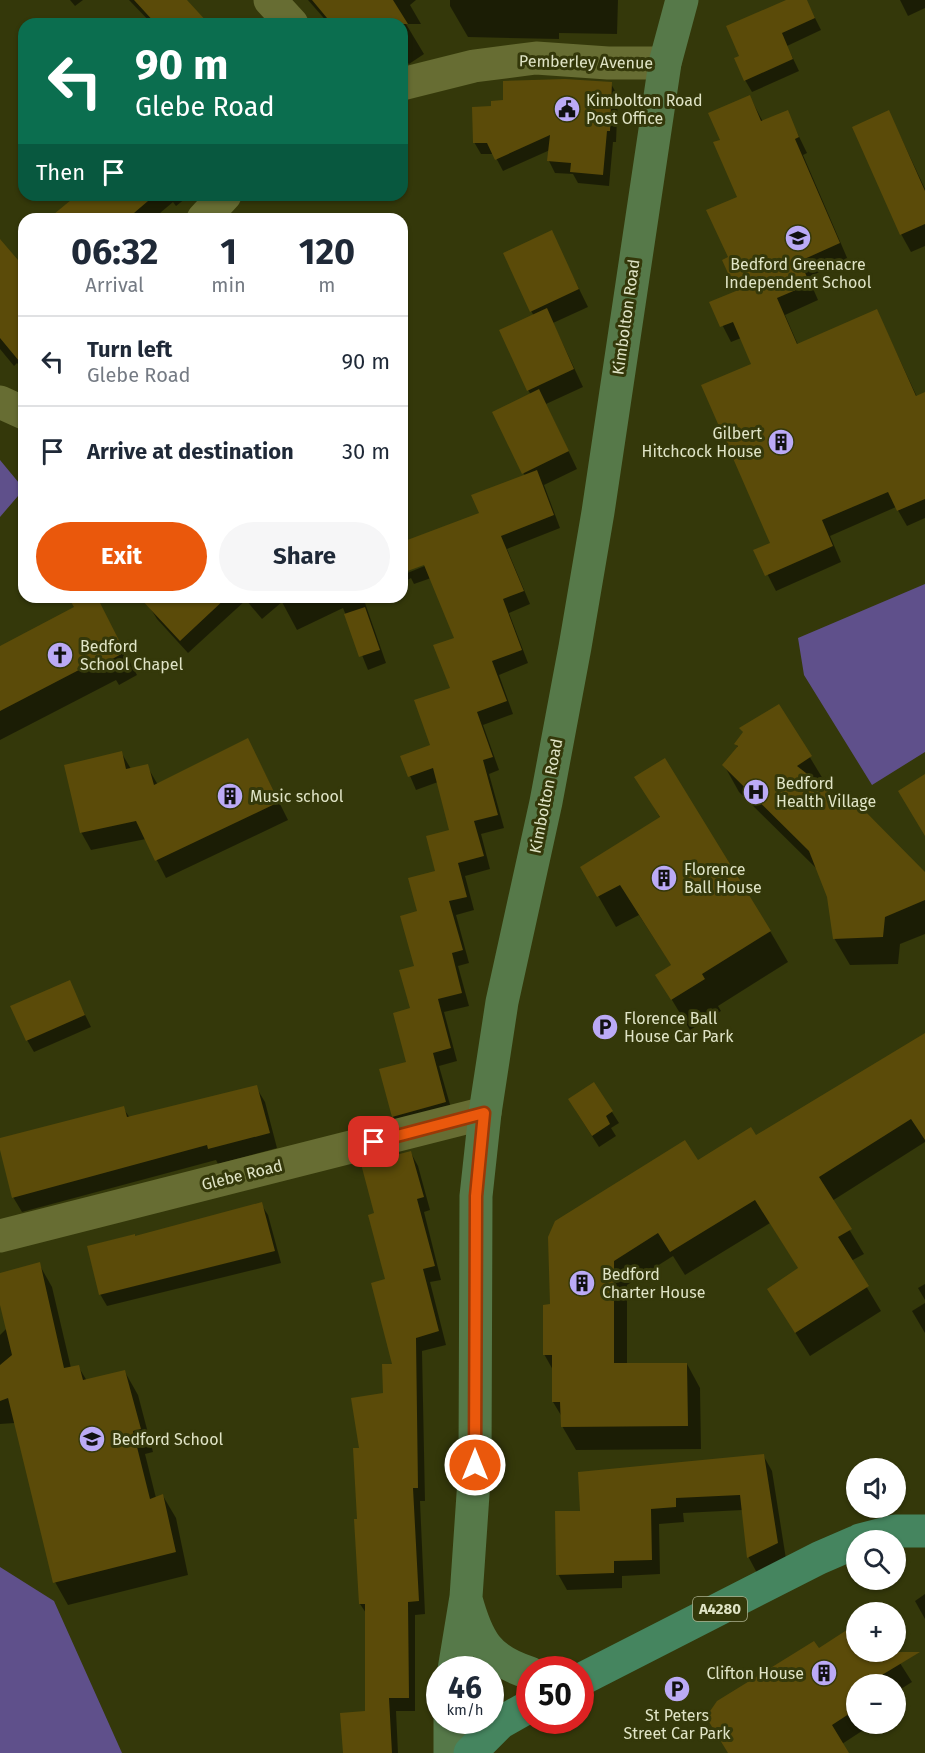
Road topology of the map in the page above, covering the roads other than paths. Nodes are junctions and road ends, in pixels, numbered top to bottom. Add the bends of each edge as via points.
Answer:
1 (270, 0) edge
2 (682, 0) edge
3 (286, 18) edge
4 (665, 63) junction
5 (408, 82) edge
6 (220, 201) edge
7 (208, 213) edge
8 (0, 402) edge
9 (18, 410) edge
10 (484, 1113) junction
11 (0, 1236) edge
12 (906, 1531) edge
13 (925, 1531) edge
14 (846, 1546) edge
15 (466, 1597) junction
16 (456, 1656) edge
17 (516, 1667) edge
18 (594, 1673) edge
19 (516, 1714) edge
20 (450, 1734) edge
21 (450, 1753) edge
22 (470, 1753) edge

1 - 3 street
2 - 4 main road, Kimbolton Road
4 - 5 street, Pemberley Avenue via 536,58 474,66
4 - 10 main road, Kimbolton Road via 579,624 546,802 501,1002
6 - 7 street
8 - 9 street
10 - 11 street, Glebe Road
10 - 15 main road, Kimbolton Road via 476,1196 475,1465
12 - 13 main road, A4280
14 - 18 main road, A4280
15 - 16 main road, Kimbolton Road
15 - 17 main road, Kimbolton Road via 479,1640 500,1660
19 - 22 main road via 500,1723
20 - 21 main road

